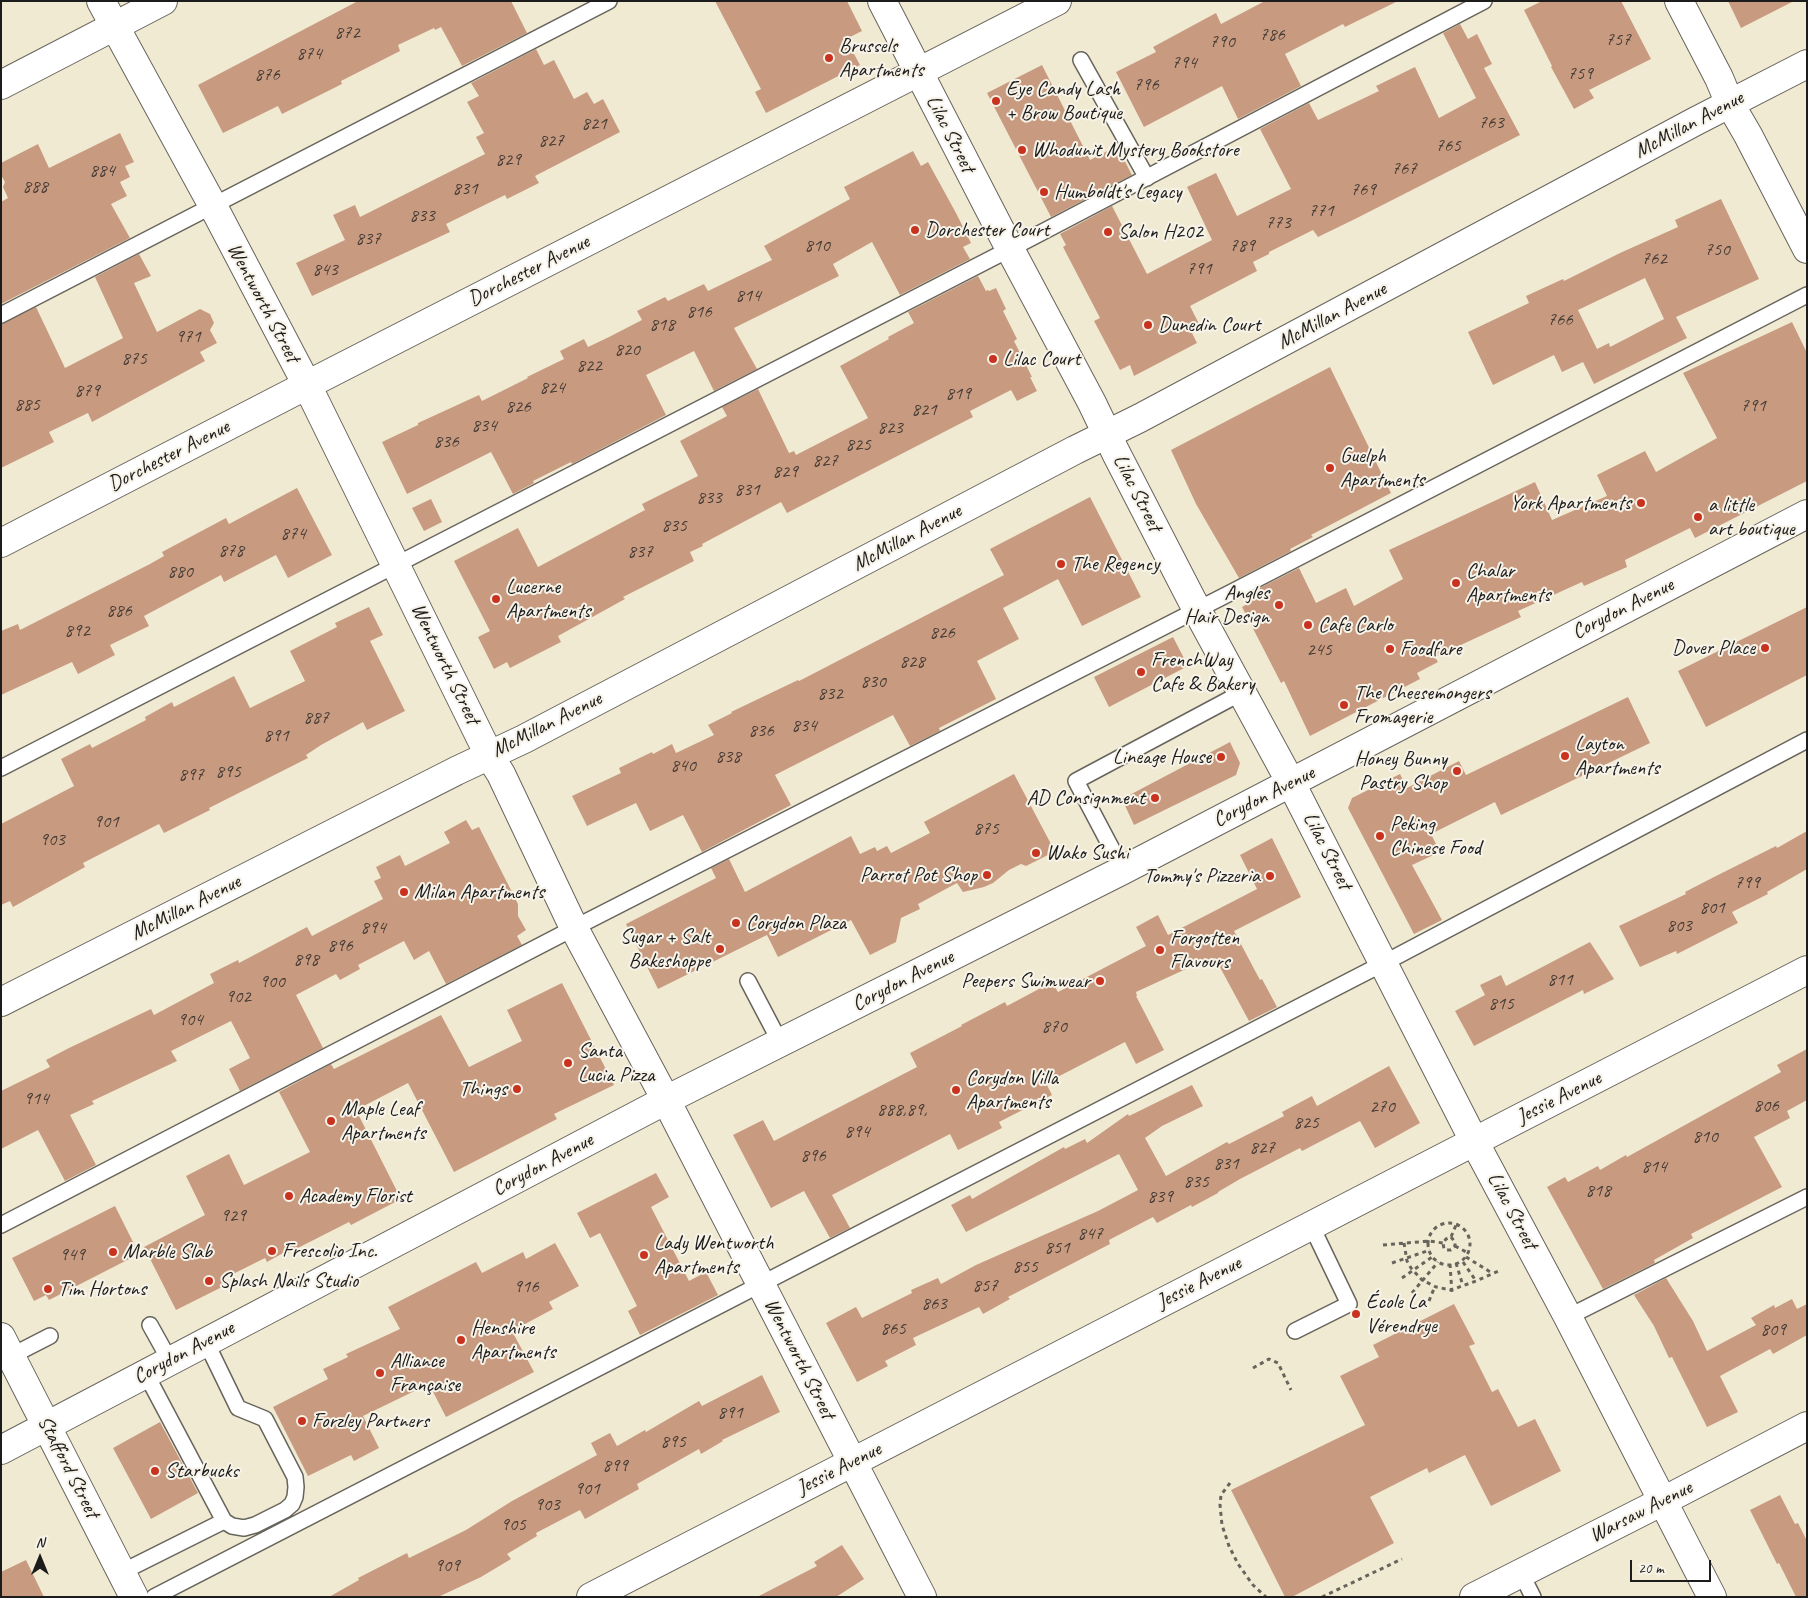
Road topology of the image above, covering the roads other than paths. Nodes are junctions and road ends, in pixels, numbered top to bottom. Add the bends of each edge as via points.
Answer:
1 (101, 1) edge
2 (163, 1) edge
3 (609, 1) edge
4 (882, 1) edge
5 (1057, 1) edge
6 (1484, 1) edge
7 (1679, 1) edge
8 (113, 26) junction
9 (1081, 60) dead end
10 (1807, 64) edge
11 (918, 72) junction
12 (1, 85) edge
13 (1730, 104) junction
14 (1147, 178) junction
15 (213, 206) junction
16 (1010, 249) junction
17 (1807, 250) edge
18 (1807, 295) edge
19 (1, 315) edge
20 (307, 385) junction
21 (1107, 435) junction
22 (1807, 514) edge
23 (1, 543) edge
24 (396, 565) junction
25 (1197, 610) junction
26 (1241, 693) junction
27 (1807, 740) edge
28 (489, 755) junction
29 (1, 768) edge
30 (1291, 783) junction
31 (1124, 870) junction
32 (574, 928) junction
33 (1384, 963) junction
34 (1807, 970) edge
35 (748, 981) dead end
36 (1, 1002) edge
37 (780, 1042) junction
38 (666, 1100) junction
39 (1474, 1141) junction
40 (1807, 1197) edge
41 (1, 1225) edge
42 (1311, 1225) junction
43 (760, 1283) junction
44 (1568, 1317) junction
45 (150, 1325) dead end
46 (1295, 1331) dead end
47 (50, 1336) dead end
48 (206, 1342) junction
49 (6, 1347) edge
50 (170, 1361) junction
51 (146, 1374) junction
52 (48, 1426) junction
53 (1807, 1426) edge
54 (1, 1450) edge
55 (852, 1462) junction
56 (1663, 1501) junction
57 (224, 1521) junction
58 (122, 1572) junction
59 (1521, 1573) junction
60 (134, 1597) edge
61 (154, 1597) edge
62 (591, 1597) edge
63 (922, 1597) edge
64 (1474, 1597) edge
65 (1533, 1597) edge
66 (1712, 1597) edge

1 - 8 street, Wentworth Street
2 - 8 street
3 - 15 lane
4 - 11 street, Lilac Street
5 - 11 street, Dorchester Avenue
6 - 14 lane
7 - 13 street
8 - 12 street
8 - 15 street, Wentworth Street
9 - 14 lane
10 - 13 street, McMillan Avenue
11 - 16 street, Lilac Street
11 - 20 street, Dorchester Avenue
13 - 17 street
13 - 21 street, McMillan Avenue
14 - 16 lane
15 - 19 lane
15 - 20 street, Wentworth Street
16 - 21 street, Lilac Street
16 - 24 lane
18 - 25 lane
20 - 23 street, Dorchester Avenue
20 - 24 street, Wentworth Street
21 - 25 street, Lilac Street
21 - 28 street, McMillan Avenue
22 - 30 street, Corydon Avenue
24 - 28 street, Wentworth Street
24 - 29 lane
25 - 26 street, Lilac Street
25 - 32 lane
26 - 30 street, Lilac Street
26 - 31 lane via 1076,781
27 - 33 lane
28 - 32 street, Wentworth Street
28 - 36 street, McMillan Avenue
30 - 31 street, Corydon Avenue
30 - 33 street, Lilac Street
31 - 37 street, Corydon Avenue
32 - 38 street, Wentworth Street
32 - 41 lane
33 - 39 street, Lilac Street
33 - 43 lane
34 - 39 street, Jessie Avenue
35 - 37 lane
37 - 38 street, Corydon Avenue
38 - 43 street, Wentworth Street
38 - 48 street, Corydon Avenue
39 - 42 street, Jessie Avenue
39 - 44 street, Lilac Street
40 - 44 lane
42 - 46 lane via 1349,1304
42 - 55 street, Jessie Avenue
43 - 55 street, Wentworth Street
43 - 61 lane
44 - 56 street, Lilac Street
45 - 50 lane
47 - 49 lane
48 - 50 street, Corydon Avenue
48 - 57 lane via 238,1408 265,1419 295,1477 292,1504 285,1510 244,1528
49 - 52 street, Stafford Street
50 - 51 street, Corydon Avenue
51 - 52 street, Corydon Avenue
51 - 57 lane
52 - 54 street, Corydon Avenue
52 - 58 street, Stafford Street
53 - 56 street, Warsaw Avenue
55 - 62 street, Jessie Avenue
55 - 63 street, Wentworth Street
56 - 59 street, Warsaw Avenue
56 - 66 street, Lilac Street
57 - 58 lane
58 - 60 street, Stafford Street
59 - 64 street, Warsaw Avenue
59 - 65 lane

